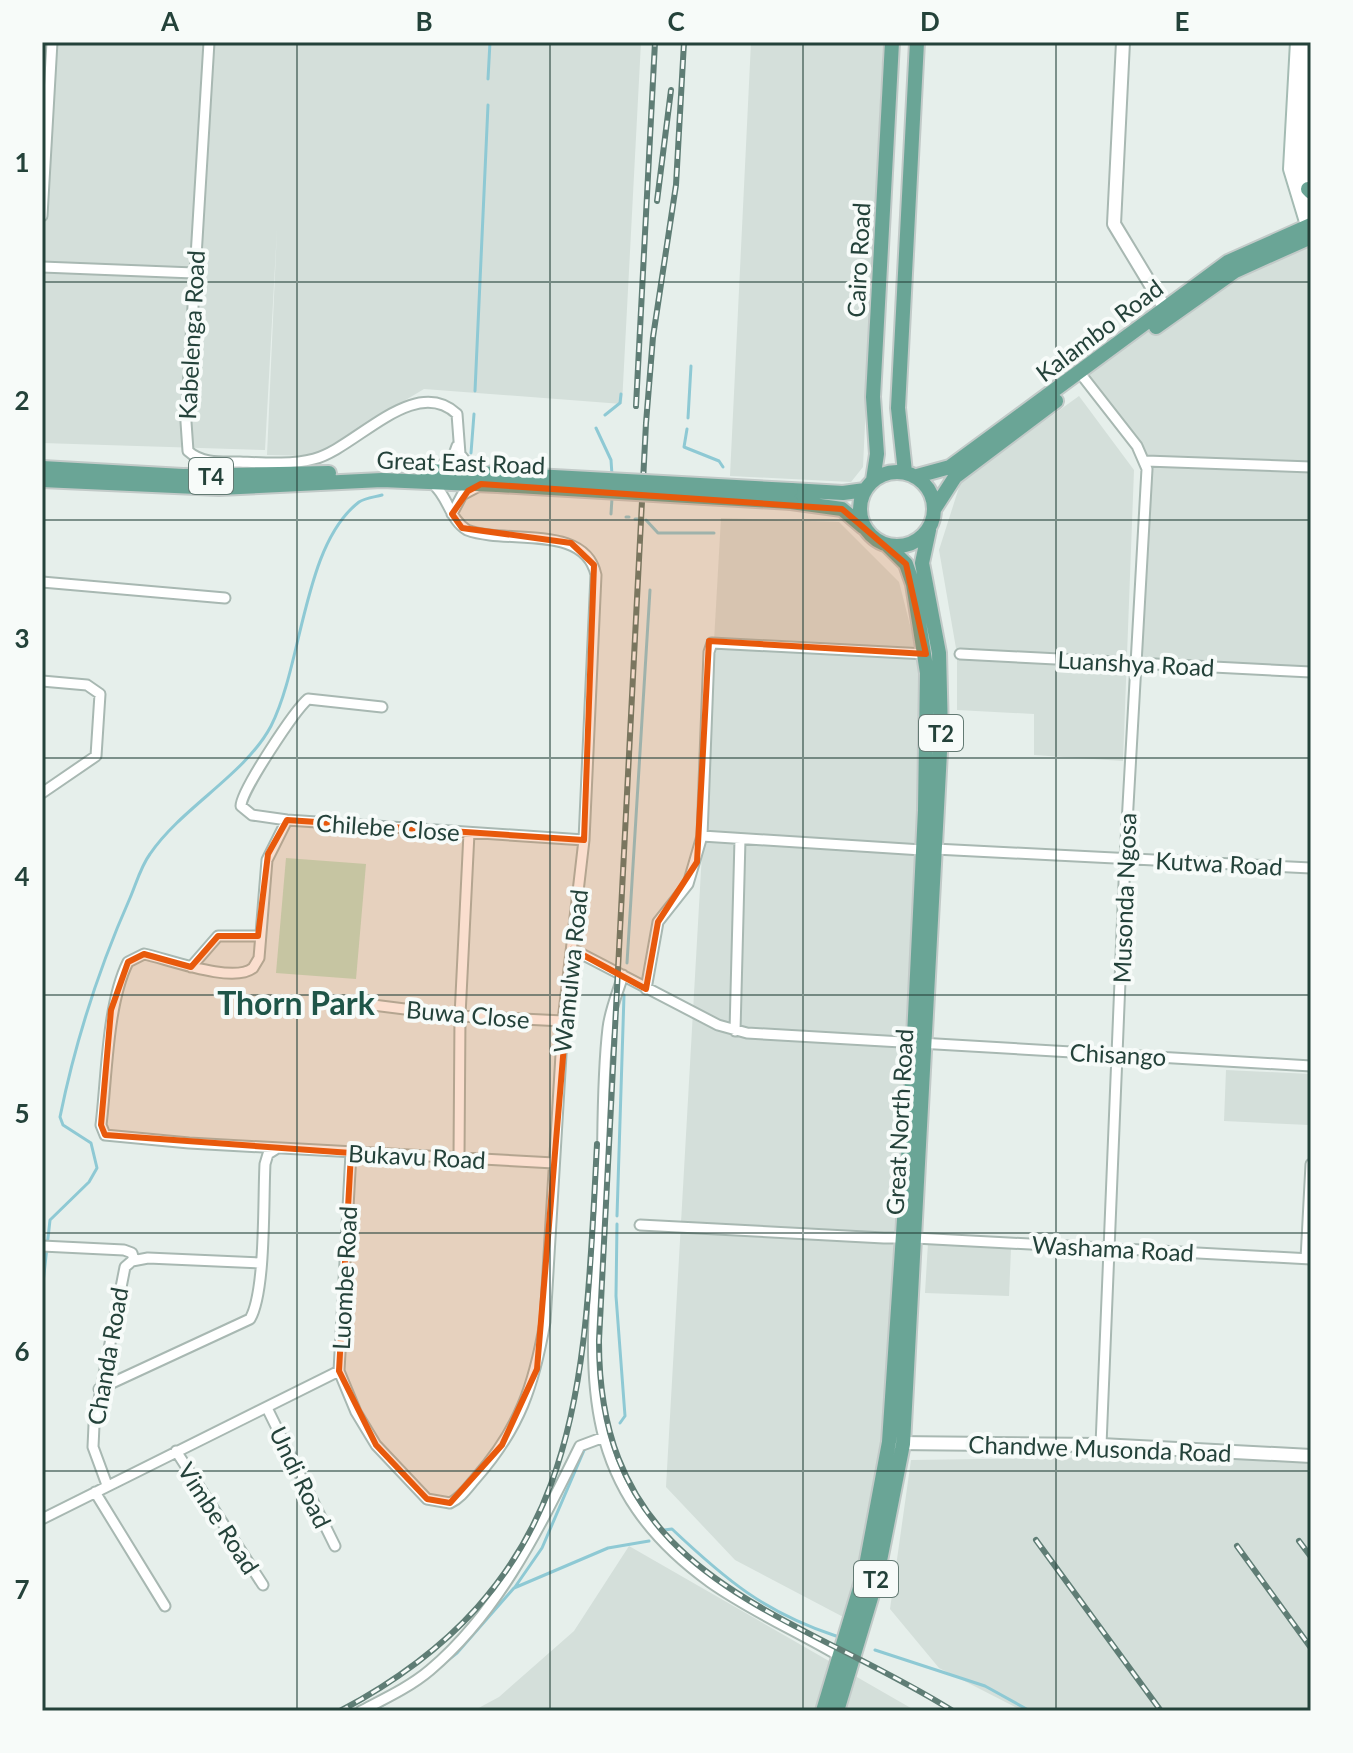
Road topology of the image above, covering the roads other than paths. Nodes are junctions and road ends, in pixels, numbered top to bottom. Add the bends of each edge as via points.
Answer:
1 (52, 42) edge
2 (209, 42) edge
3 (892, 42) edge
4 (917, 42) edge
5 (1123, 42) edge
6 (1298, 42) edge
7 (1311, 46) edge
8 (1310, 193) edge
9 (42, 216) edge
10 (1310, 231) edge
11 (881, 240) junction
12 (906, 241) junction
13 (880, 263) junction
14 (905, 264) junction
15 (42, 267) edge
16 (194, 273) junction
17 (1167, 313) junction
18 (1083, 376) junction
19 (459, 443) junction
20 (1146, 461) junction
21 (1311, 467) edge
22 (42, 468) edge
23 (911, 474) junction
24 (428, 476) junction
25 (478, 478) junction
26 (42, 480) edge
27 (869, 485) junction
28 (791, 496) junction
29 (935, 508) junction
30 (452, 514) junction
31 (929, 530) junction
32 (869, 533) junction
33 (888, 546) junction
34 (42, 582) edge
35 (225, 598) dead end
36 (926, 654) junction
37 (960, 654) dead end
38 (1136, 664) junction
39 (1311, 672) edge
40 (42, 681) edge
41 (382, 707) dead end
42 (42, 793) edge
43 (287, 820) junction
44 (469, 833) junction
45 (702, 836) junction
46 (740, 839) junction
47 (584, 840) junction
48 (929, 849) junction
49 (1125, 859) junction
50 (1311, 868) edge
51 (258, 936) junction
52 (572, 949) junction
53 (191, 967) junction
54 (623, 975) junction
55 (646, 989) junction
56 (373, 1005) dead end
57 (460, 1016) junction
58 (563, 1021) junction
59 (735, 1031) junction
60 (920, 1044) junction
61 (1118, 1054) junction
62 (1311, 1066) edge
63 (279, 1148) junction
64 (351, 1153) junction
65 (459, 1158) junction
66 (554, 1163) junction
67 (1311, 1164) edge
68 (640, 1225) dead end
69 (909, 1238) junction
70 (45, 1246) edge
71 (1107, 1248) junction
72 (1308, 1259) edge
73 (134, 1260) junction
74 (260, 1263) junction
75 (339, 1371) junction
76 (99, 1389) junction
77 (267, 1408) junction
78 (604, 1437) junction
79 (896, 1443) junction
80 (1101, 1445) junction
81 (176, 1451) junction
82 (1311, 1456) edge
83 (107, 1485) junction
84 (95, 1492) junction
85 (445, 1504) joint
86 (42, 1519) edge
87 (335, 1546) dead end
88 (263, 1585) dead end
89 (165, 1606) dead end
90 (841, 1657) junction
91 (361, 1711) edge
92 (823, 1711) edge
93 (837, 1711) edge

1 - 9 street
2 - 16 street, Kabelenga Road
3 - 11 main road, Cairo Road
4 - 12 main road, Cairo Road
5 - 17 street via 1114,224
6 - 10 main road via 1291,169
7 - 8 main road via 1304,166
10 - 17 main road, Kalambo Road
11 - 12 main road via 892,247
11 - 13 main road, Cairo Road
12 - 14 main road, Cairo Road
13 - 14 main road via 892,257
13 - 27 main road, Cairo Road
14 - 23 main road, Cairo Road via 898,408
15 - 16 street
16 - 19 street, Kabelenga Road via 185,442 195,458 275,463 315,459 419,402 435,402 457,414
17 - 18 main road, Kalambo Road
18 - 20 street
18 - 23 main road, Kalambo Road via 950,467
18 - 29 main road, Kalambo Road via 955,477
19 - 24 street via 446,464
19 - 25 street, Kabelenga Road via 462,458
20 - 21 street
20 - 38 street, Musonda Ngosa
22 - 24 main road, Great East Road / T4 via 183,476
23 - 27 main road via 888,472
23 - 29 main road via 933,495
24 - 25 main road, Great East Road / T4
24 - 26 main road, Great East Road / T4 via 219,488
24 - 30 street, Wamulwa Road via 445,495
25 - 28 main road, Great East Road / T4, bridge
25 - 30 street
27 - 28 main road, Great East Road / T4 via 843,493
27 - 32 main road via 860,512
28 - 32 main road, Great East Road / T4 via 846,510
29 - 31 main road
30 - 47 street, Wamulwa Road via 462,528 479,534 571,543 594,565 593,706
31 - 33 main road via 911,544
31 - 48 main road, Great North Road / T2 via 922,563 942,699
32 - 33 main road
33 - 36 main road, Great North Road / T2 via 909,571
34 - 35 street
36 - 45 street via 712,643
36 - 48 main road, Great North Road / T2
37 - 38 street, Luanshya Road
38 - 39 street, Luanshya Road
38 - 49 street, Musonda Ngosa
40 - 42 street via 87,685 100,694 96,756
41 - 43 street, Chilebe Close via 308,699 243,794 241,806 252,815
43 - 44 street, Chilebe Close
43 - 51 street via 268,854
44 - 47 street, Chilebe Close
44 - 57 street
45 - 46 street, Kutwa Road
45 - 55 street via 693,874 658,922
46 - 48 street, Kutwa Road
46 - 59 street
47 - 52 street, Wamulwa Road
48 - 49 street, Kutwa Road
48 - 60 main road, Great North Road / T2
49 - 50 street, Kutwa Road
49 - 61 street, Musonda Ngosa
51 - 53 street via 218,936
51 - 53 street via 259,958 249,972
52 - 54 street
52 - 58 street, Wamulwa Road
53 - 63 street, Bukavu Road via 144,954 125,967 111,1010 101,1125 105,1135
54 - 55 street
54 - 78 street via 608,1026 594,1320 593,1395
55 - 59 street
56 - 57 street, Buwa Close
57 - 58 street, Buwa Close
57 - 65 street
58 - 66 street, Wamulwa Road
59 - 60 street, Chisango
60 - 61 street, Chisango
60 - 69 main road, Great North Road / T2
60 - 69 main road, Great North Road / T2 via 918,1185
61 - 62 street, Chisango
61 - 71 street, Musonda Ngosa
63 - 64 street, Bukavu Road
63 - 74 street via 266,1158
64 - 65 street, Bukavu Road
64 - 75 street, Luombe Road
65 - 66 street, Bukavu Road
66 - 85 street, Wamulwa Road via 545,1322 531,1391 495,1454 459,1498
67 - 72 street
68 - 69 street, Washama Road
69 - 71 street, Washama Road
69 - 79 main road, Great North Road / T2
70 - 73 street via 124,1250
71 - 72 street, Washama Road
71 - 80 street, Musonda Ngosa
73 - 74 street, Chanda Road
73 - 76 street, Chanda Road via 120,1279
74 - 76 street via 255,1309 246,1322
75 - 77 street
75 - 85 street, Luombe Road via 376,1445 427,1499
76 - 83 street, Chanda Road via 93,1441
77 - 81 street
77 - 87 street, Undi Road
78 - 90 street via 616,1473 646,1523 671,1551 768,1619
78 - 91 street via 580,1446 531,1546 481,1616 428,1672
79 - 80 street, Chandwe Musonda Road
79 - 90 main road, Great North Road / T2
79 - 93 main road, Great North Road / T2 via 881,1557
80 - 82 street, Chandwe Musonda Road
81 - 83 street
81 - 88 street, Vimbe Road
83 - 84 street
84 - 86 street
84 - 89 street
90 - 92 main road, Great North Road / T2

